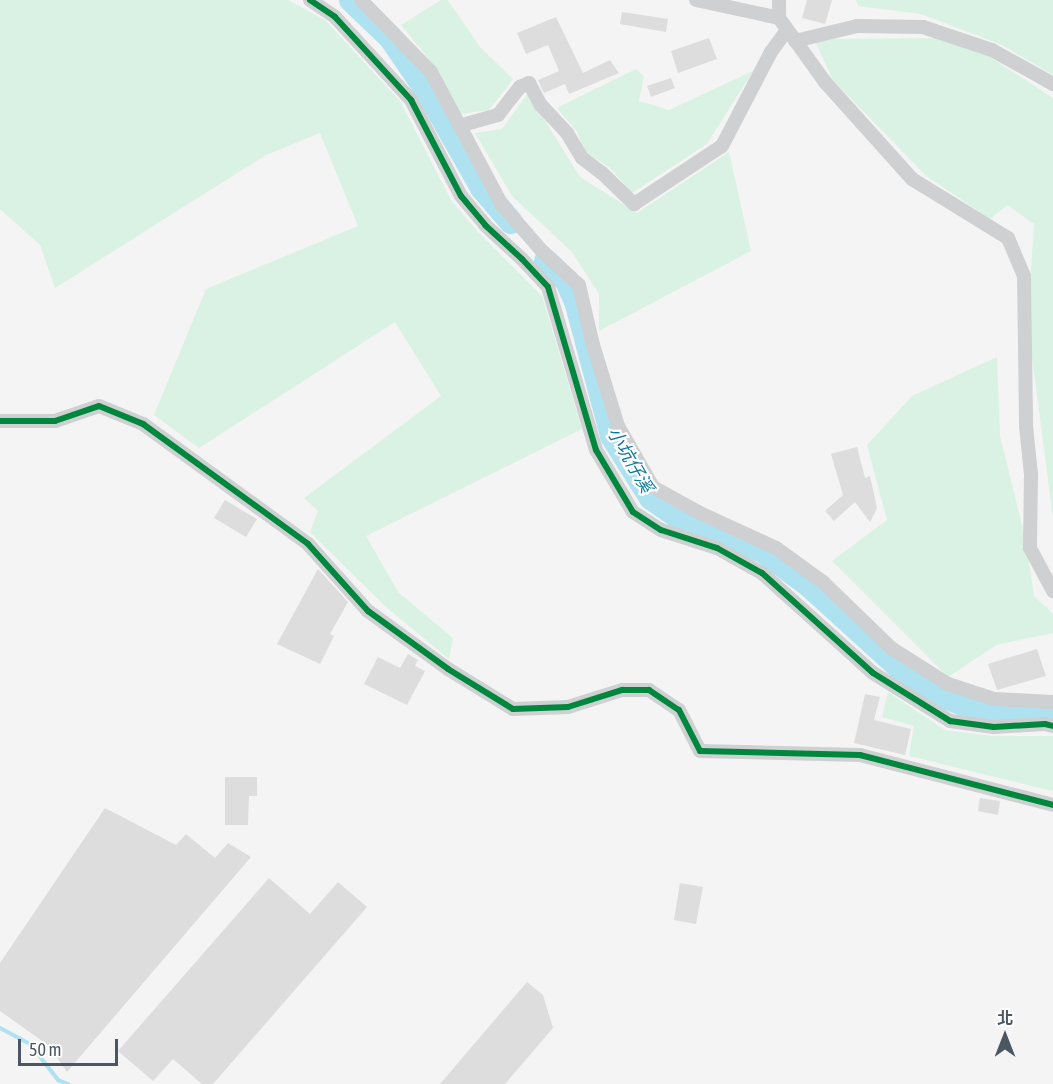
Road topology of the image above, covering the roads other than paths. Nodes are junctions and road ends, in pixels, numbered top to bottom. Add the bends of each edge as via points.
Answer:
1 (310, 0) edge
2 (360, 0) edge
3 (696, 0) edge
4 (779, 0) edge
5 (778, 18) junction
6 (791, 36) junction
7 (1053, 84) edge
8 (459, 126) junction
9 (0, 420) edge
10 (1053, 591) edge
11 (1053, 702) edge
12 (1053, 726) edge
13 (1053, 805) edge

1 - 12 street via 335,17 411,100 460,196 548,287 596,450 633,512 661,530 717,548 762,573 873,672 950,721 994,727
2 - 8 street via 431,72
3 - 5 street
4 - 5 street
5 - 6 street
6 - 7 street via 857,26 923,27 992,50
6 - 8 street via 771,52 722,146 634,204 582,158 567,133 540,104 529,83 520,87 498,115
6 - 10 street via 825,82 912,179 1008,238 1024,276 1030,548
8 - 11 street via 502,205 542,251 579,285 618,426 652,487 776,548 823,582 891,648 948,684 994,699
9 - 13 street via 55,421 99,406 143,424 308,544 369,611 448,669 513,709 568,707 622,690 649,690 679,710 700,751 860,755

